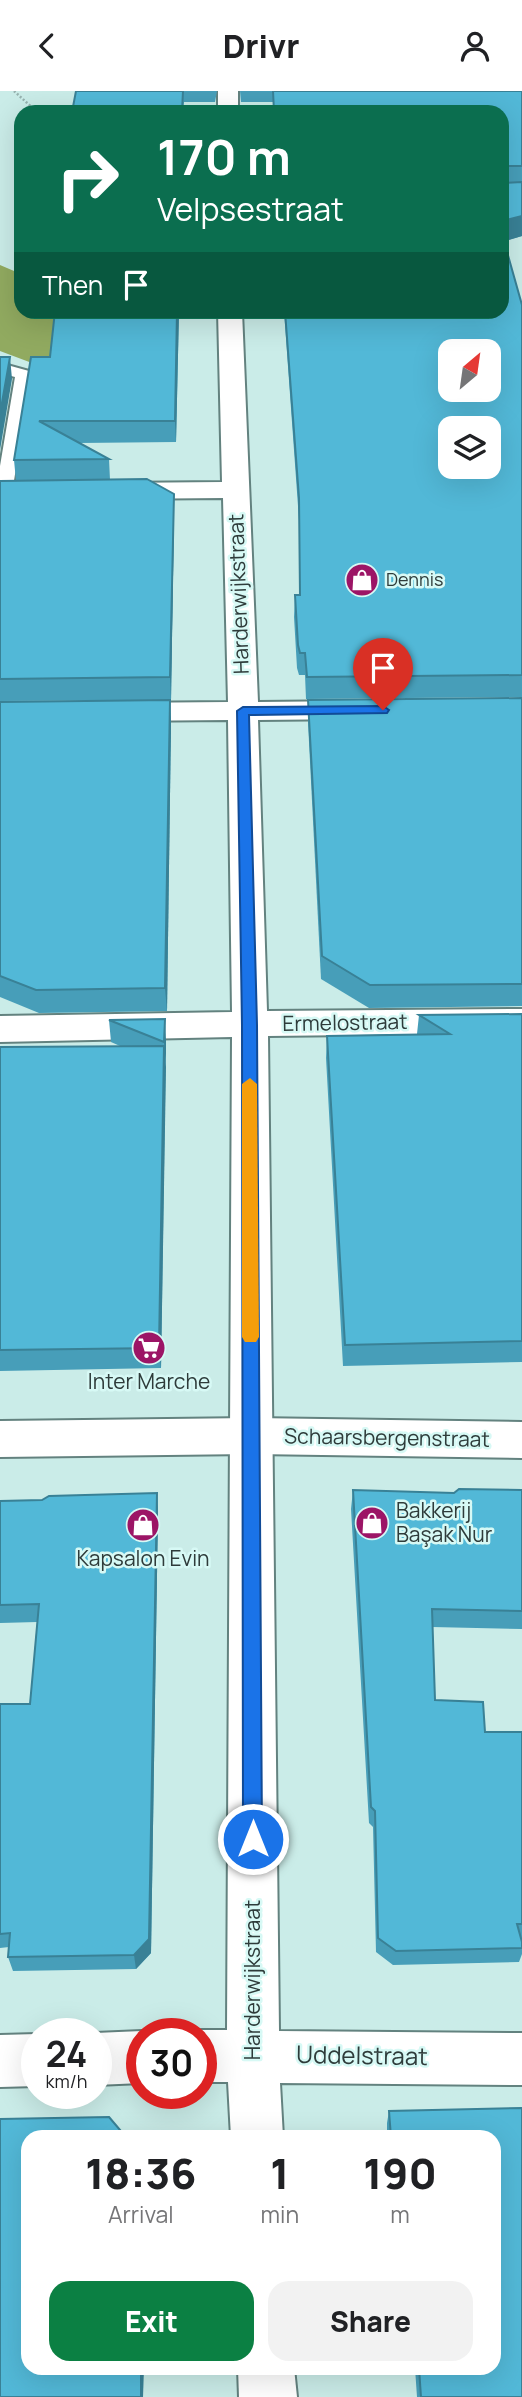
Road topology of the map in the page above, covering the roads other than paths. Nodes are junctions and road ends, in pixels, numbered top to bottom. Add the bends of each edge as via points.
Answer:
1 (230, 319) edge
2 (0, 368) edge
3 (236, 490) junction
4 (31, 492) edge
5 (86, 492) edge
6 (2, 493) edge
7 (383, 710) edge
8 (243, 711) junction
9 (94, 712) edge
10 (522, 1021) edge
11 (250, 1025) junction
12 (0, 1029) edge
13 (251, 1436) junction
14 (0, 1439) edge
15 (522, 1440) edge
16 (253, 2054) junction
17 (217, 2055) edge
18 (522, 2059) edge
19 (21, 2060) edge
20 (0, 2061) edge
21 (257, 2130) edge
22 (267, 2375) edge
23 (268, 2397) edge

1 - 3 street, Harderwijkstraat
2 - 6 lane via 23,374
3 - 5 street
3 - 8 street, Harderwijkstraat
4 - 6 street
7 - 8 street
8 - 9 street
8 - 11 street, Harderwijkstraat
10 - 11 street, Ermelostraat
11 - 12 street, Ermelostraat
11 - 13 street, Harderwijkstraat
13 - 14 street, Schaarsbergenstraat
13 - 15 street, Schaarsbergenstraat
13 - 16 street, Harderwijkstraat
16 - 17 street, Uddelstraat
16 - 18 street, Uddelstraat
16 - 21 street, Harderwijkstraat
19 - 20 street
22 - 23 street

